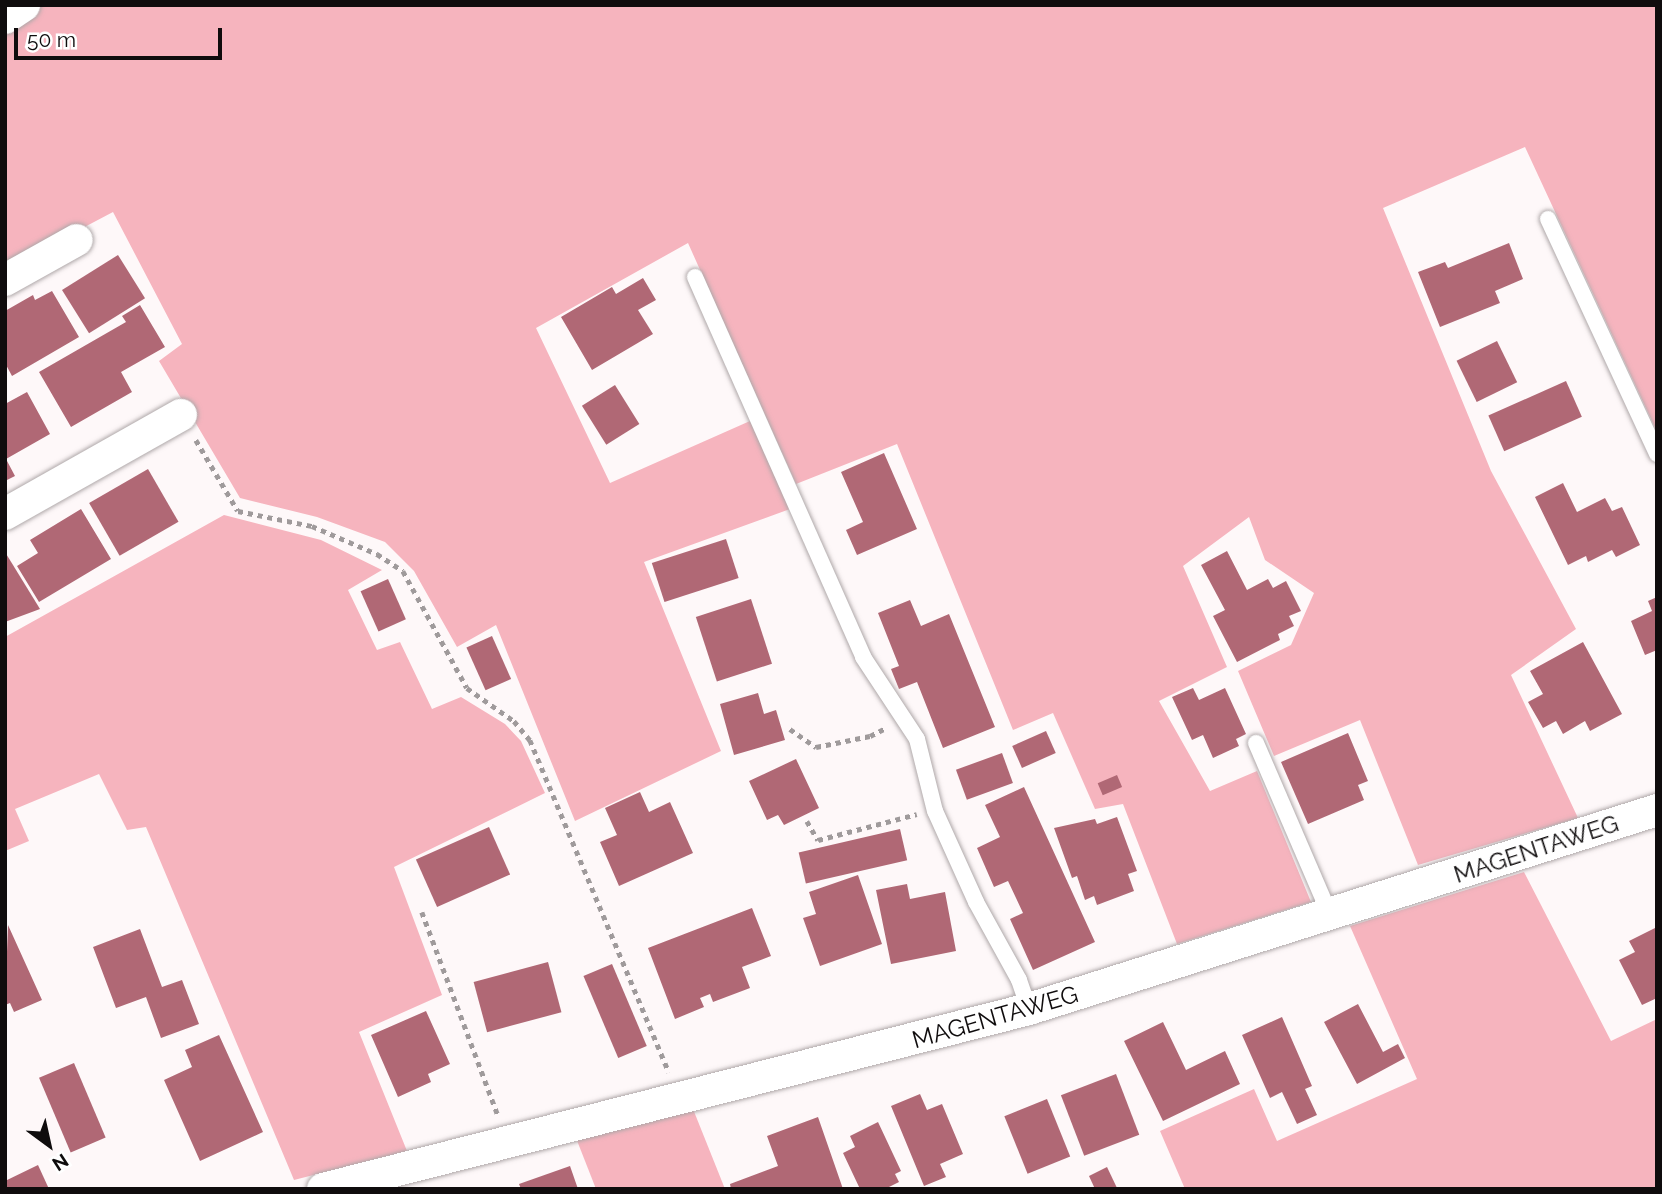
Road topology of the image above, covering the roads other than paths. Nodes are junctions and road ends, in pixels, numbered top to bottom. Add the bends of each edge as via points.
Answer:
1 (24, 5) edge
2 (5, 18) edge
3 (1548, 219) dead end
4 (77, 240) dead end
5 (695, 277) dead end
6 (5, 280) edge
7 (181, 415) road end
8 (1657, 454) edge
9 (5, 514) edge
10 (1256, 743) dead end
11 (1657, 810) edge
12 (1330, 915) junction
13 (1028, 1009) junction
14 (323, 1189) edge

1 - 2 street
3 - 8 lane
4 - 6 street
5 - 13 lane via 863,657 917,739 935,811 976,902 1019,980
7 - 9 street
10 - 12 lane
11 - 12 street, MAGENTAWEG
12 - 13 street, MAGENTAWEG
13 - 14 street, MAGENTAWEG

